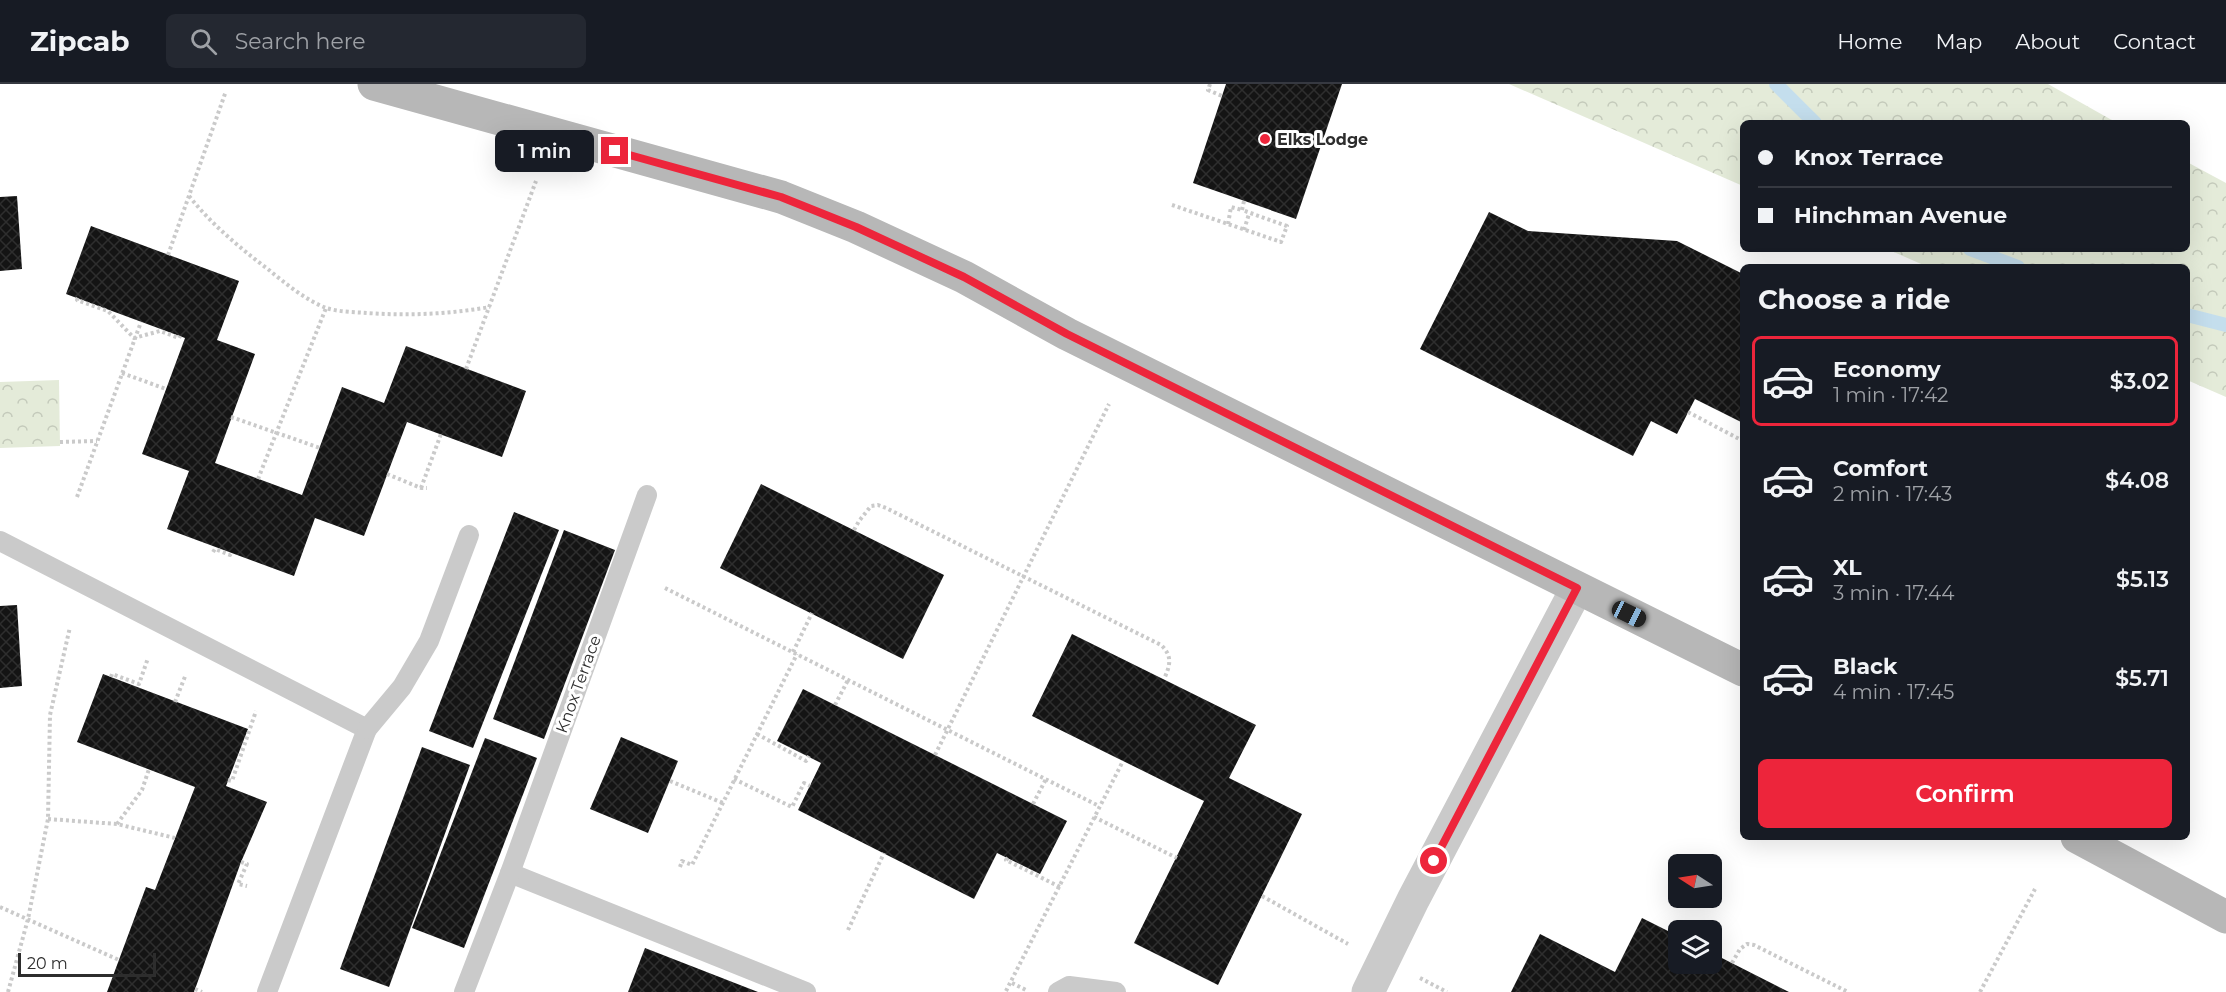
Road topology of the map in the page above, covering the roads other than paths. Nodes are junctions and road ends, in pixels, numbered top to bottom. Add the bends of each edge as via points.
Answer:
1 (374, 84) edge
2 (647, 495) dead end
3 (469, 535) dead end
4 (0, 541) edge
5 (1577, 588) junction
6 (1740, 669) edge
7 (367, 729) junction
8 (2083, 840) edge
9 (510, 873) junction
10 (2226, 917) edge
11 (267, 992) edge
12 (464, 992) edge
13 (806, 992) edge
14 (1058, 992) edge
15 (1116, 992) edge
16 (1368, 992) edge

1 - 5 street via 781,197 856,227 964,277 1067,334
2 - 9 lane, Knox Terrace
3 - 7 lane via 429,641 402,687
4 - 7 lane
5 - 6 street
5 - 16 street
7 - 11 lane
8 - 10 street
9 - 12 lane, Knox Terrace
9 - 13 lane
14 - 15 lane via 1069,986

